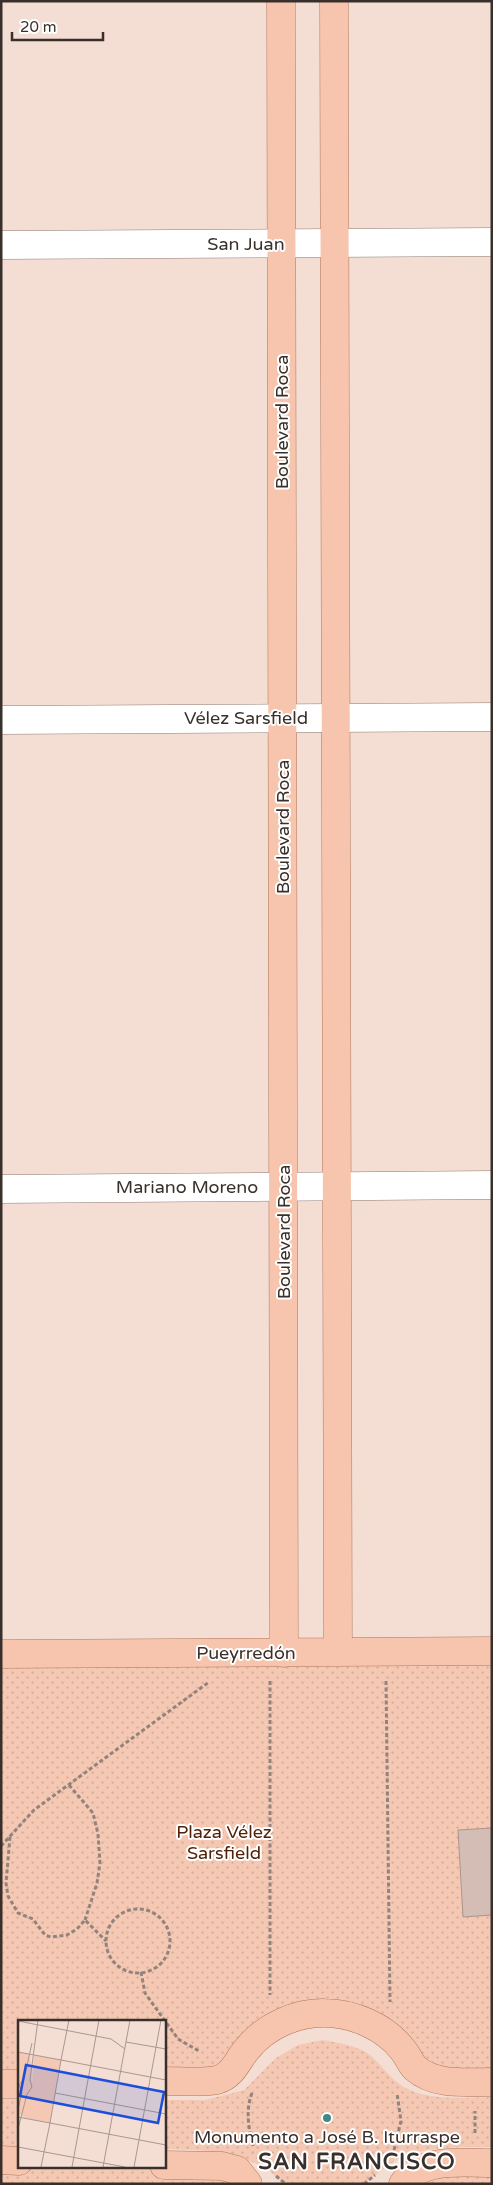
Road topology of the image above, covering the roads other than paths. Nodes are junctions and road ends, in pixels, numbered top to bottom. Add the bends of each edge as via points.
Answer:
1 (281, 1) edge
2 (334, 1) edge
3 (492, 242) edge
4 (282, 243) junction
5 (334, 243) junction
6 (1, 246) edge
7 (492, 717) edge
8 (283, 718) junction
9 (336, 718) junction
10 (1, 720) edge
11 (492, 1185) edge
12 (337, 1186) junction
13 (284, 1187) junction
14 (1, 1189) edge
15 (492, 1651) edge
16 (338, 1652) junction
17 (277, 1653) junction
18 (1, 1654) edge
19 (165, 2081) edge
20 (483, 2082) edge
21 (1, 2084) edge
22 (18, 2084) edge
23 (1, 2160) edge
24 (18, 2161) edge
25 (483, 2163) edge
26 (165, 2165) edge
27 (248, 2184) edge
28 (403, 2184) edge

1 - 4 main road, Boulevard Roca
2 - 5 main road
3 - 5 street, San Juan
4 - 5 street, San Juan
4 - 6 street, San Juan
4 - 8 main road, Boulevard Roca
5 - 9 main road
7 - 9 street, Vélez Sarsfield
8 - 9 street, Vélez Sarsfield
8 - 10 street, Vélez Sarsfield
8 - 13 main road, Boulevard Roca
9 - 12 main road
11 - 12 street, Mariano Moreno
12 - 13 street, Mariano Moreno
12 - 16 main road
13 - 14 street, Mariano Moreno
13 - 17 main road, Boulevard Roca
15 - 16 main road, Pueyrredón
16 - 17 main road, Pueyrredón
17 - 18 main road, Pueyrredón
19 - 20 main road via 216,2080 231,2072 248,2047 271,2028 298,2016 325,2013 351,2016 377,2027 401,2047 415,2068 432,2077 449,2082
21 - 22 main road
23 - 24 main road
25 - 28 main road via 426,2166
26 - 27 main road via 222,2166 237,2170

